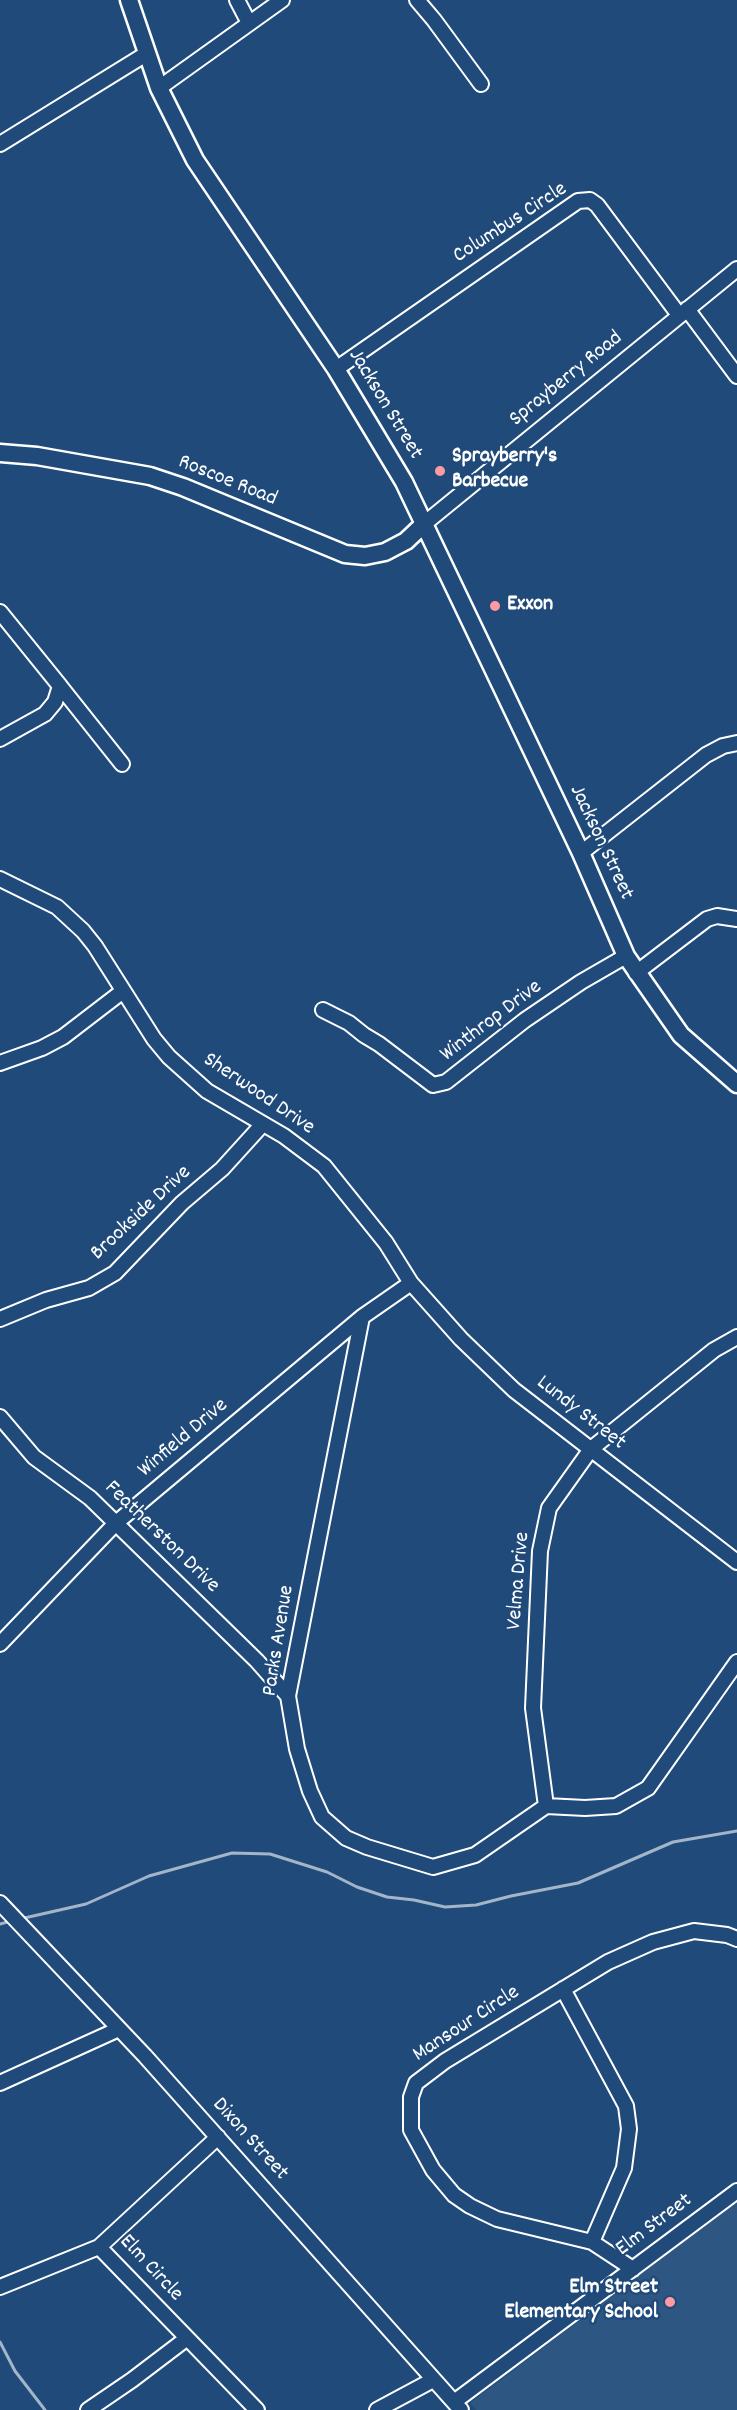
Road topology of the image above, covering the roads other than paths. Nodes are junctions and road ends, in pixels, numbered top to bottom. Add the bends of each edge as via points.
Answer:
1 (129, 0) edge
2 (237, 0) edge
3 (282, 0) edge
4 (417, 0) edge
5 (249, 23) junction
6 (146, 54) junction
7 (481, 84) dead end
8 (159, 88) junction
9 (0, 144) edge
10 (737, 269) edge
11 (683, 312) junction
12 (336, 369) junction
13 (737, 376) edge
14 (0, 453) edge
15 (424, 524) junction
16 (0, 612) edge
17 (60, 686) junction
18 (0, 739) edge
19 (737, 743) edge
20 (122, 764) dead end
21 (581, 853) junction
22 (0, 879) edge
23 (737, 919) edge
24 (626, 956) junction
25 (636, 973) junction
26 (123, 991) junction
27 (323, 1010) dead end
28 (0, 1063) edge
29 (737, 1084) edge
30 (262, 1125) junction
31 (411, 1283) junction
32 (362, 1317) junction
33 (0, 1319) edge
34 (737, 1337) edge
35 (0, 1417) edge
36 (591, 1449) junction
37 (116, 1523) junction
38 (737, 1562) edge
39 (0, 1644) edge
40 (737, 1662) edge
41 (288, 1696) junction
42 (546, 1806) junction
43 (0, 1903) edge
44 (737, 1939) edge
45 (563, 1989) junction
46 (119, 2029) junction
47 (0, 2084) edge
48 (218, 2137) junction
49 (737, 2191) edge
50 (592, 2242) junction
51 (99, 2247) junction
52 (633, 2269) junction
53 (0, 2287) edge
54 (186, 2339) junction
55 (433, 2380) junction
56 (457, 2406) edge
57 (88, 2410) edge
58 (257, 2410) edge
59 (377, 2410) edge

1 - 6 main road, Jackson Street
2 - 5 street
3 - 5 street
4 - 7 street
5 - 8 street
6 - 8 main road, Jackson Street
6 - 9 street
8 - 12 main road, Jackson Street via 195,160
10 - 11 street, Sprayberry Road
11 - 12 street, Columbus Circle via 597,205 591,200 578,201
11 - 13 street, Columbus Circle
11 - 15 street, Sprayberry Road
12 - 15 main road, Jackson Street via 390,457
14 - 15 main road, Roscoe Road via 150,476 345,554 365,556 393,549
15 - 21 main road, Jackson Street
16 - 17 street
17 - 18 street via 51,709
17 - 20 street
19 - 21 street via 706,755
21 - 24 main road, Jackson Street
22 - 26 street, Sherwood Drive via 42,898 72,919 95,946
23 - 25 street via 707,918
24 - 25 main road, Jackson Street
24 - 27 street, Winthrop Drive via 533,1015 446,1083 434,1084 349,1023
25 - 29 main road, Jackson Street via 681,1035
26 - 28 street via 63,1037
26 - 30 street, Sherwood Drive via 169,1057 207,1091
30 - 31 street, Sherwood Drive via 324,1166 386,1243
30 - 33 street, Brookside Drive via 115,1273 89,1288
31 - 32 street, Winfield Drive
31 - 36 street, Lundy Street via 460,1339 514,1390
32 - 37 street, Winfield Drive
32 - 41 street, Parks Avenue
34 - 36 street, Velma Drive via 714,1350
35 - 37 street, Featherston Drive via 34,1457 90,1498
36 - 38 street, Lundy Street
36 - 42 street, Velma Drive via 549,1508 540,1551 533,1708
37 - 39 street, Winfield Drive
37 - 41 street, Featherston Drive
40 - 42 street via 648,1788 616,1806
41 - 42 street, Parks Avenue via 297,1749 322,1817 346,1838 378,1852 433,1868 475,1855
43 - 46 street, Dixon Street
44 - 45 street, Mansour Circle via 694,1931 653,1941
45 - 50 street via 626,2106 629,2129 624,2168
45 - 50 street, Mansour Circle via 416,2083 411,2097 411,2130 443,2184 470,2206 496,2219
46 - 47 street
46 - 48 street, Dixon Street
48 - 51 street, Elm Circle
48 - 55 street, Dixon Street
49 - 52 street, Elm Street
50 - 52 street, Mansour Circle
51 - 53 street
51 - 54 street, Elm Circle
52 - 56 street, Elm Street
54 - 57 street
54 - 58 street, Elm Circle
55 - 56 street, Dixon Street
55 - 59 street

